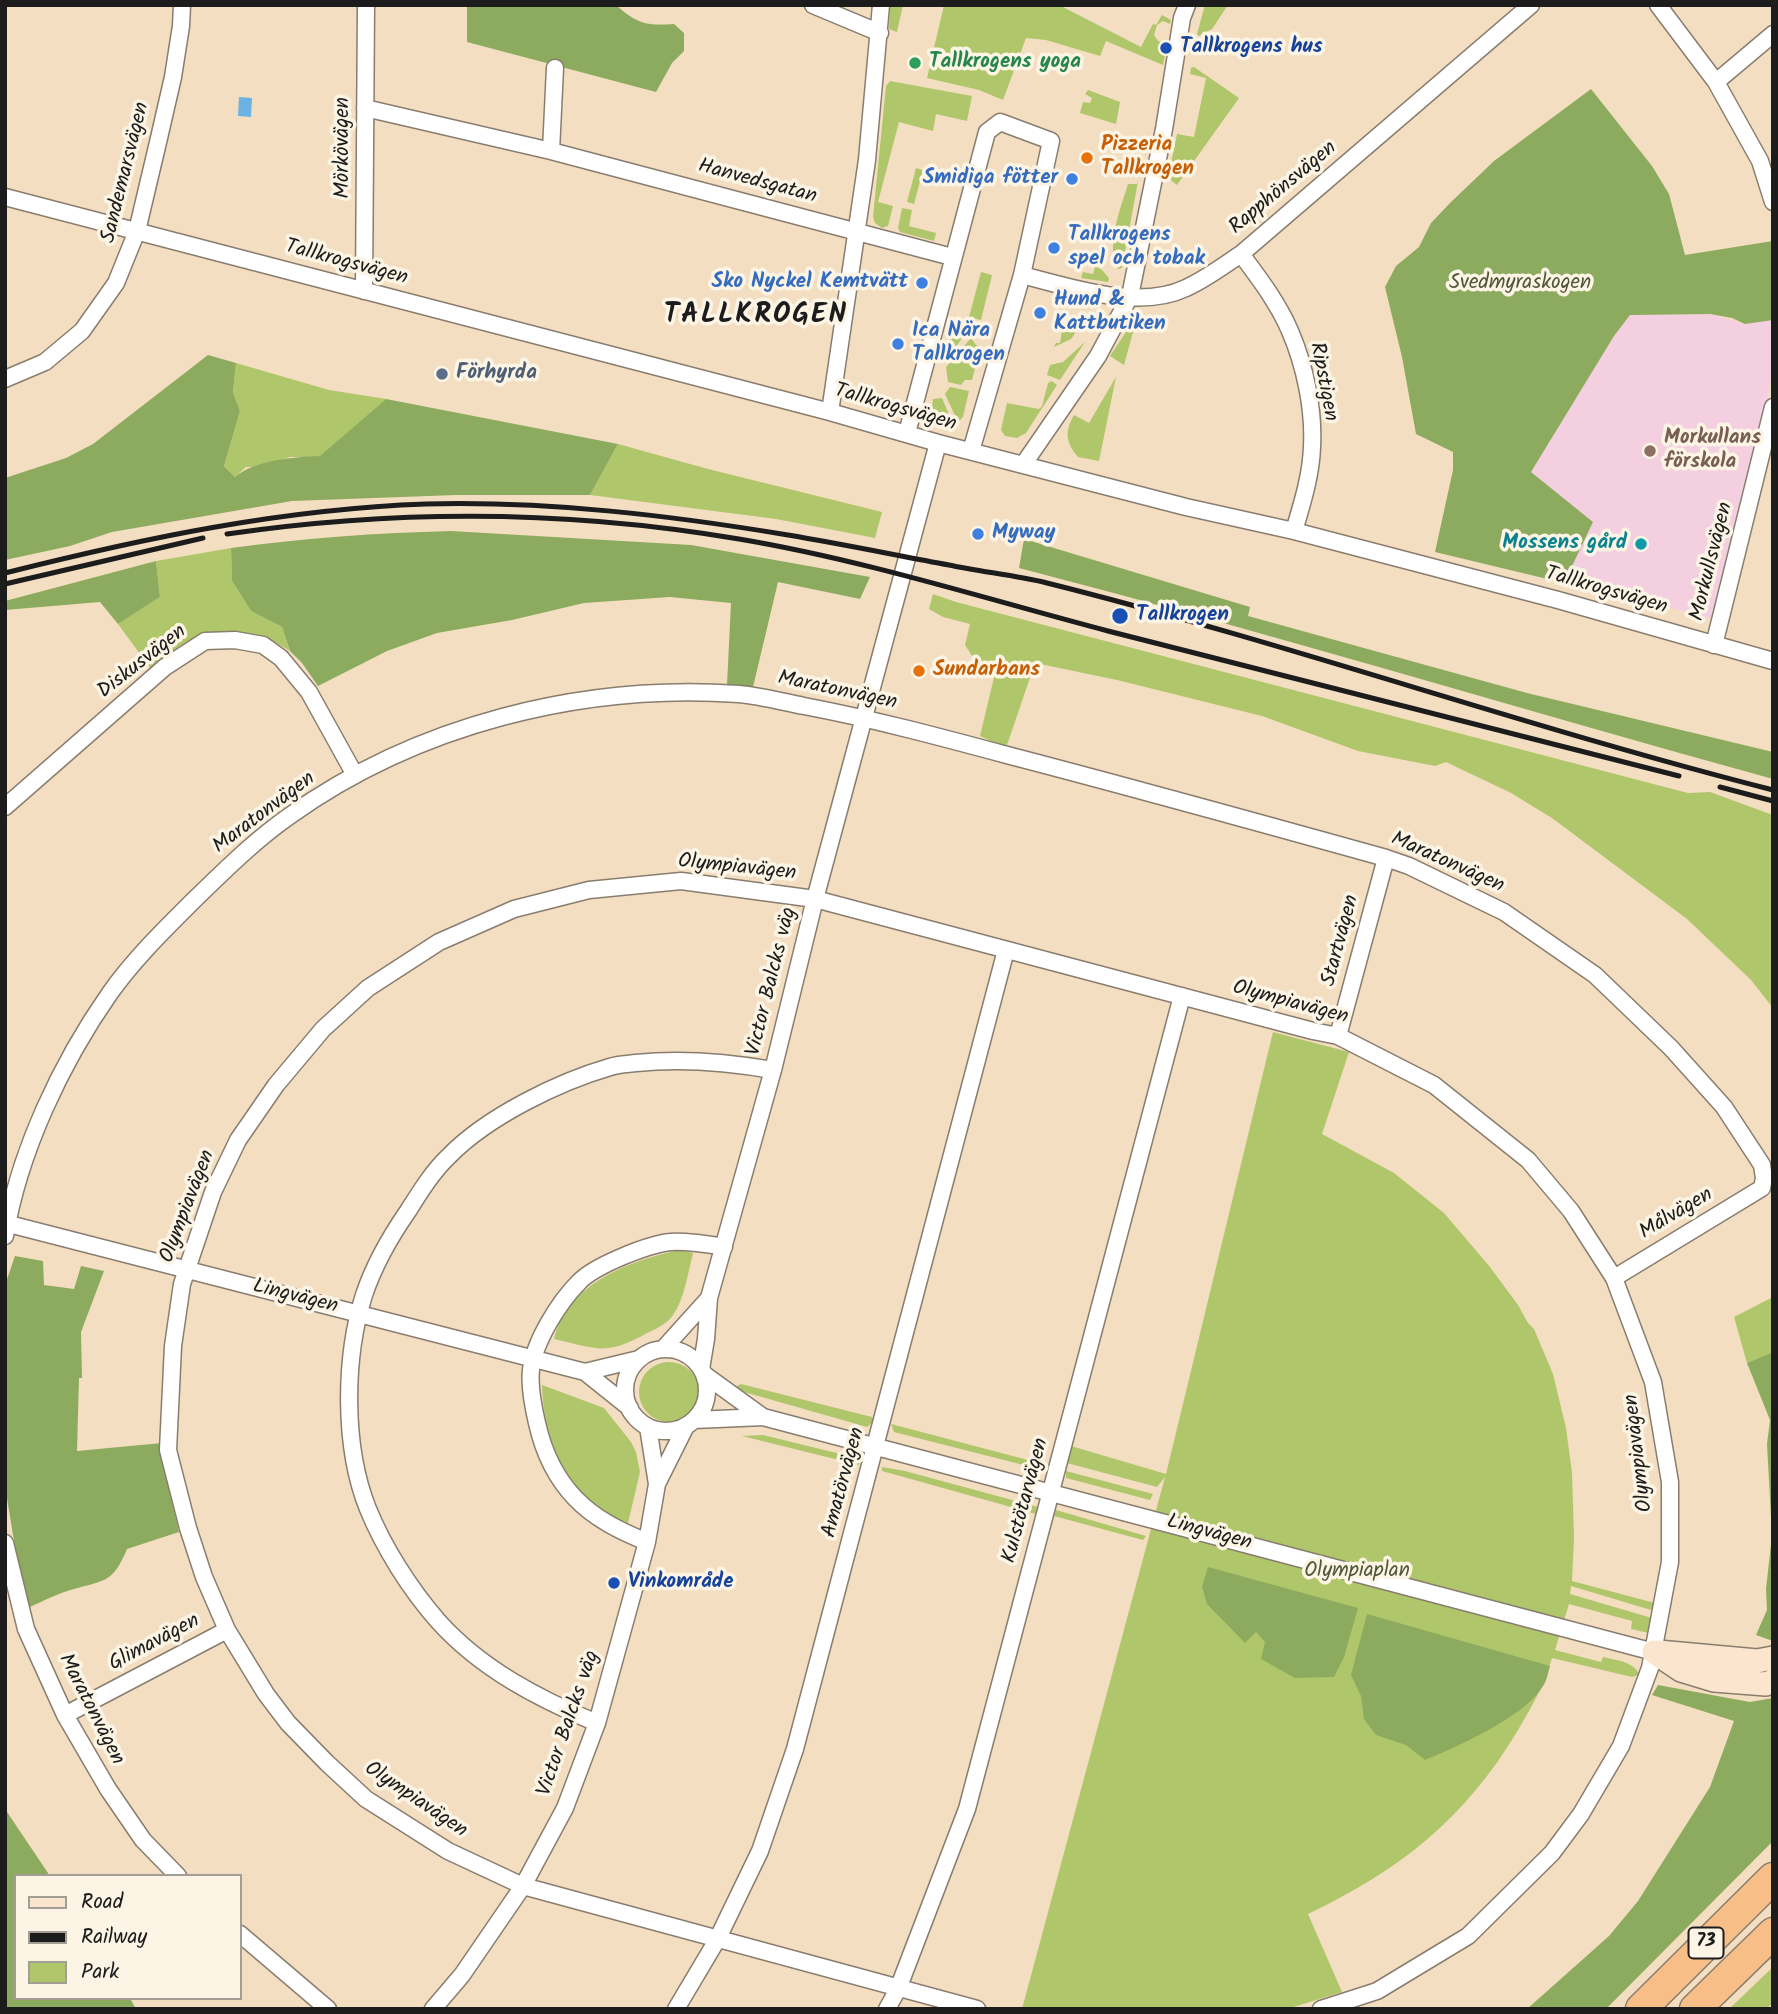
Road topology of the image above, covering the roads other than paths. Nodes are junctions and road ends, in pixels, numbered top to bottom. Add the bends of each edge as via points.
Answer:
1 (181, 5) edge
2 (366, 5) edge
3 (813, 5) edge
4 (881, 5) edge
5 (1188, 5) edge
6 (1531, 5) edge
7 (1658, 5) edge
8 (880, 33) junction
9 (1773, 34) edge
10 (555, 68) dead end
11 (1716, 82) junction
12 (365, 108) junction
13 (551, 151) junction
14 (5, 197) edge
15 (1773, 202) edge
16 (136, 231) junction
17 (858, 231) junction
18 (1241, 254) junction
19 (953, 257) junction
20 (1021, 275) junction
21 (364, 291) junction
22 (1130, 296) junction
23 (5, 379) edge
24 (1773, 407) edge
25 (830, 412) junction
26 (1770, 432) edge
27 (907, 433) junction
28 (938, 443) junction
29 (971, 451) junction
30 (1023, 465) junction
31 (1294, 531) junction
32 (1714, 645) junction
33 (1773, 661) edge
34 (864, 717) junction
35 (355, 775) junction
36 (5, 807) edge
37 (1386, 858) junction
38 (815, 899) junction
39 (1006, 950) junction
40 (1182, 996) junction
41 (1338, 1035) junction
42 (773, 1070) junction
43 (1762, 1188) joint
44 (6, 1228) edge
45 (723, 1247) junction
46 (186, 1270) junction
47 (1614, 1278) junction
48 (709, 1298) junction
49 (360, 1313) junction
50 (663, 1349) junction
51 (639, 1359) junction
52 (532, 1360) junction
53 (586, 1372) junction
54 (703, 1372) junction
55 (629, 1408) junction
56 (763, 1417) junction
57 (690, 1423) junction
58 (648, 1427) junction
59 (876, 1447) junction
60 (657, 1484) junction
61 (1051, 1493) junction
62 (647, 1542) junction
63 (5, 1543) edge
64 (227, 1630) junction
65 (1654, 1652) junction
66 (1773, 1658) edge
67 (1773, 1681) edge
68 (65, 1715) junction
69 (597, 1723) junction
70 (176, 1874) edge
71 (1773, 1878) edge
72 (523, 1886) junction
73 (1773, 1933) edge
74 (242, 1936) edge
75 (717, 1940) junction
76 (898, 1989) junction
77 (328, 2009) edge
78 (433, 2009) edge
79 (676, 2009) edge
80 (887, 2009) edge
81 (977, 2009) edge
82 (1321, 2009) edge
83 (1640, 2009) edge
84 (1695, 2009) edge

1 - 16 street, Sandemarsvägen via 173,77
2 - 12 street, Mörkövägen
3 - 8 street
4 - 8 street
5 - 22 street
6 - 18 street, Rapphönsvägen
7 - 11 street
8 - 17 street
9 - 11 street
10 - 13 street
11 - 15 street via 1760,161
12 - 13 street, Hanvedsgatan
12 - 21 street, Mörkövägen
13 - 17 street, Hanvedsgatan
14 - 16 street, Tallkrogsvägen
16 - 21 street, Tallkrogsvägen
16 - 23 street, Sandemarsvägen via 116,283 82,331 45,362
17 - 19 street, Hanvedsgatan
17 - 25 street
18 - 22 street, Rapphönsvägen via 1184,290
18 - 31 street, Ripstigen via 1272,296 1302,367 1312,446
19 - 20 street via 987,132 1000,122 1051,141
19 - 27 street
20 - 22 street, Rapphönsvägen via 1110,296
20 - 29 street
21 - 25 street, Tallkrogsvägen
22 - 30 street via 1098,356
24 - 26 street, Morkullsvägen
25 - 27 street, Tallkrogsvägen
26 - 32 street, Morkullsvägen
27 - 28 street, Tallkrogsvägen
28 - 29 street, Tallkrogsvägen
28 - 34 street, Victor Balcks väg
29 - 30 street, Tallkrogsvägen
30 - 31 street, Tallkrogsvägen
31 - 32 street, Tallkrogsvägen
32 - 33 street, Tallkrogsvägen
34 - 35 street, Maratonvägen via 742,694 602,696 524,710 452,733
34 - 37 street, Maratonvägen
34 - 38 street, Victor Balcks väg
35 - 36 street, Diskusvägen via 309,692 281,658 263,645 205,641 165,667
35 - 44 street, Maratonvägen via 288,817 227,867 111,990 68,1060 42,1116
37 - 41 street, Startvägen
37 - 43 street, Maratonvägen via 1504,912 1595,975 1724,1107 1762,1165
38 - 39 street, Olympiavägen
38 - 42 street, Victor Balcks väg
38 - 46 street, Olympiavägen via 681,881 589,890 514,909 439,942 368,988 323,1029 276,1085 238,1140 212,1192
39 - 40 street, Olympiavägen
39 - 59 street, Amatörvägen
40 - 41 street, Olympiavägen
40 - 61 street, Kulstötarvägen
41 - 47 street, Olympiavägen via 1434,1085 1528,1160 1572,1211
42 - 45 street, Victor Balcks väg
42 - 49 street via 669,1059 611,1066 497,1117 449,1155 416,1199 385,1245
43 - 47 street, Målvägen
44 - 46 street, Lingvägen
45 - 48 street, Victor Balcks väg
45 - 52 street via 699,1242 657,1245 633,1251 580,1281 550,1320
46 - 49 street, Lingvägen
46 - 64 street, Olympiavägen via 173,1346 168,1450 204,1577
47 - 65 street, Olympiavägen via 1653,1382 1670,1482 1670,1562
48 - 50 street, Victor Balcks väg
48 - 54 street, Victor Balcks väg
49 - 52 street, Lingvägen
49 - 69 street via 350,1374 356,1466 368,1509 393,1558 438,1621 469,1650 553,1705
50 - 51 street
50 - 54 street via 688,1355
51 - 53 street, Lingvägen
51 - 55 street via 627,1379
52 - 53 street, Lingvägen
52 - 62 street via 534,1408 541,1443 554,1470 574,1498 596,1516
53 - 55 street, Lingvägen
54 - 56 street, Lingvägen
54 - 57 street via 706,1402
55 - 58 street
56 - 57 street, Lingvägen
56 - 59 street, Lingvägen
57 - 58 street via 665,1431
57 - 60 street, Victor Balcks väg
58 - 60 street, Victor Balcks väg
59 - 61 street, Lingvägen
59 - 75 street, Amatörvägen via 795,1749 760,1851
60 - 62 street, Victor Balcks väg
61 - 65 street, Lingvägen
61 - 76 street, Kulstötarvägen via 967,1809
62 - 69 street, Victor Balcks väg
63 - 68 street, Maratonvägen via 26,1629
64 - 68 street, Glimavägen
64 - 72 street, Olympiavägen via 288,1723 366,1799 448,1851
65 - 66 street, Lingvägen via 1757,1661
65 - 67 street, Lingvägen via 1681,1670 1714,1680
65 - 82 street, Olympiavägen via 1621,1746 1552,1853 1468,1936 1377,1991
68 - 70 street, Maratonvägen via 143,1840
69 - 72 street, Victor Balcks väg via 565,1808
71 - 83 highway, 73
72 - 75 street, Olympiavägen
72 - 78 street, Victor Balcks väg
73 - 84 highway, 73
74 - 77 street
75 - 76 street, Olympiavägen
75 - 79 street, Amatörvägen
76 - 80 street, Kulstötarvägen
76 - 81 street, Olympiavägen

